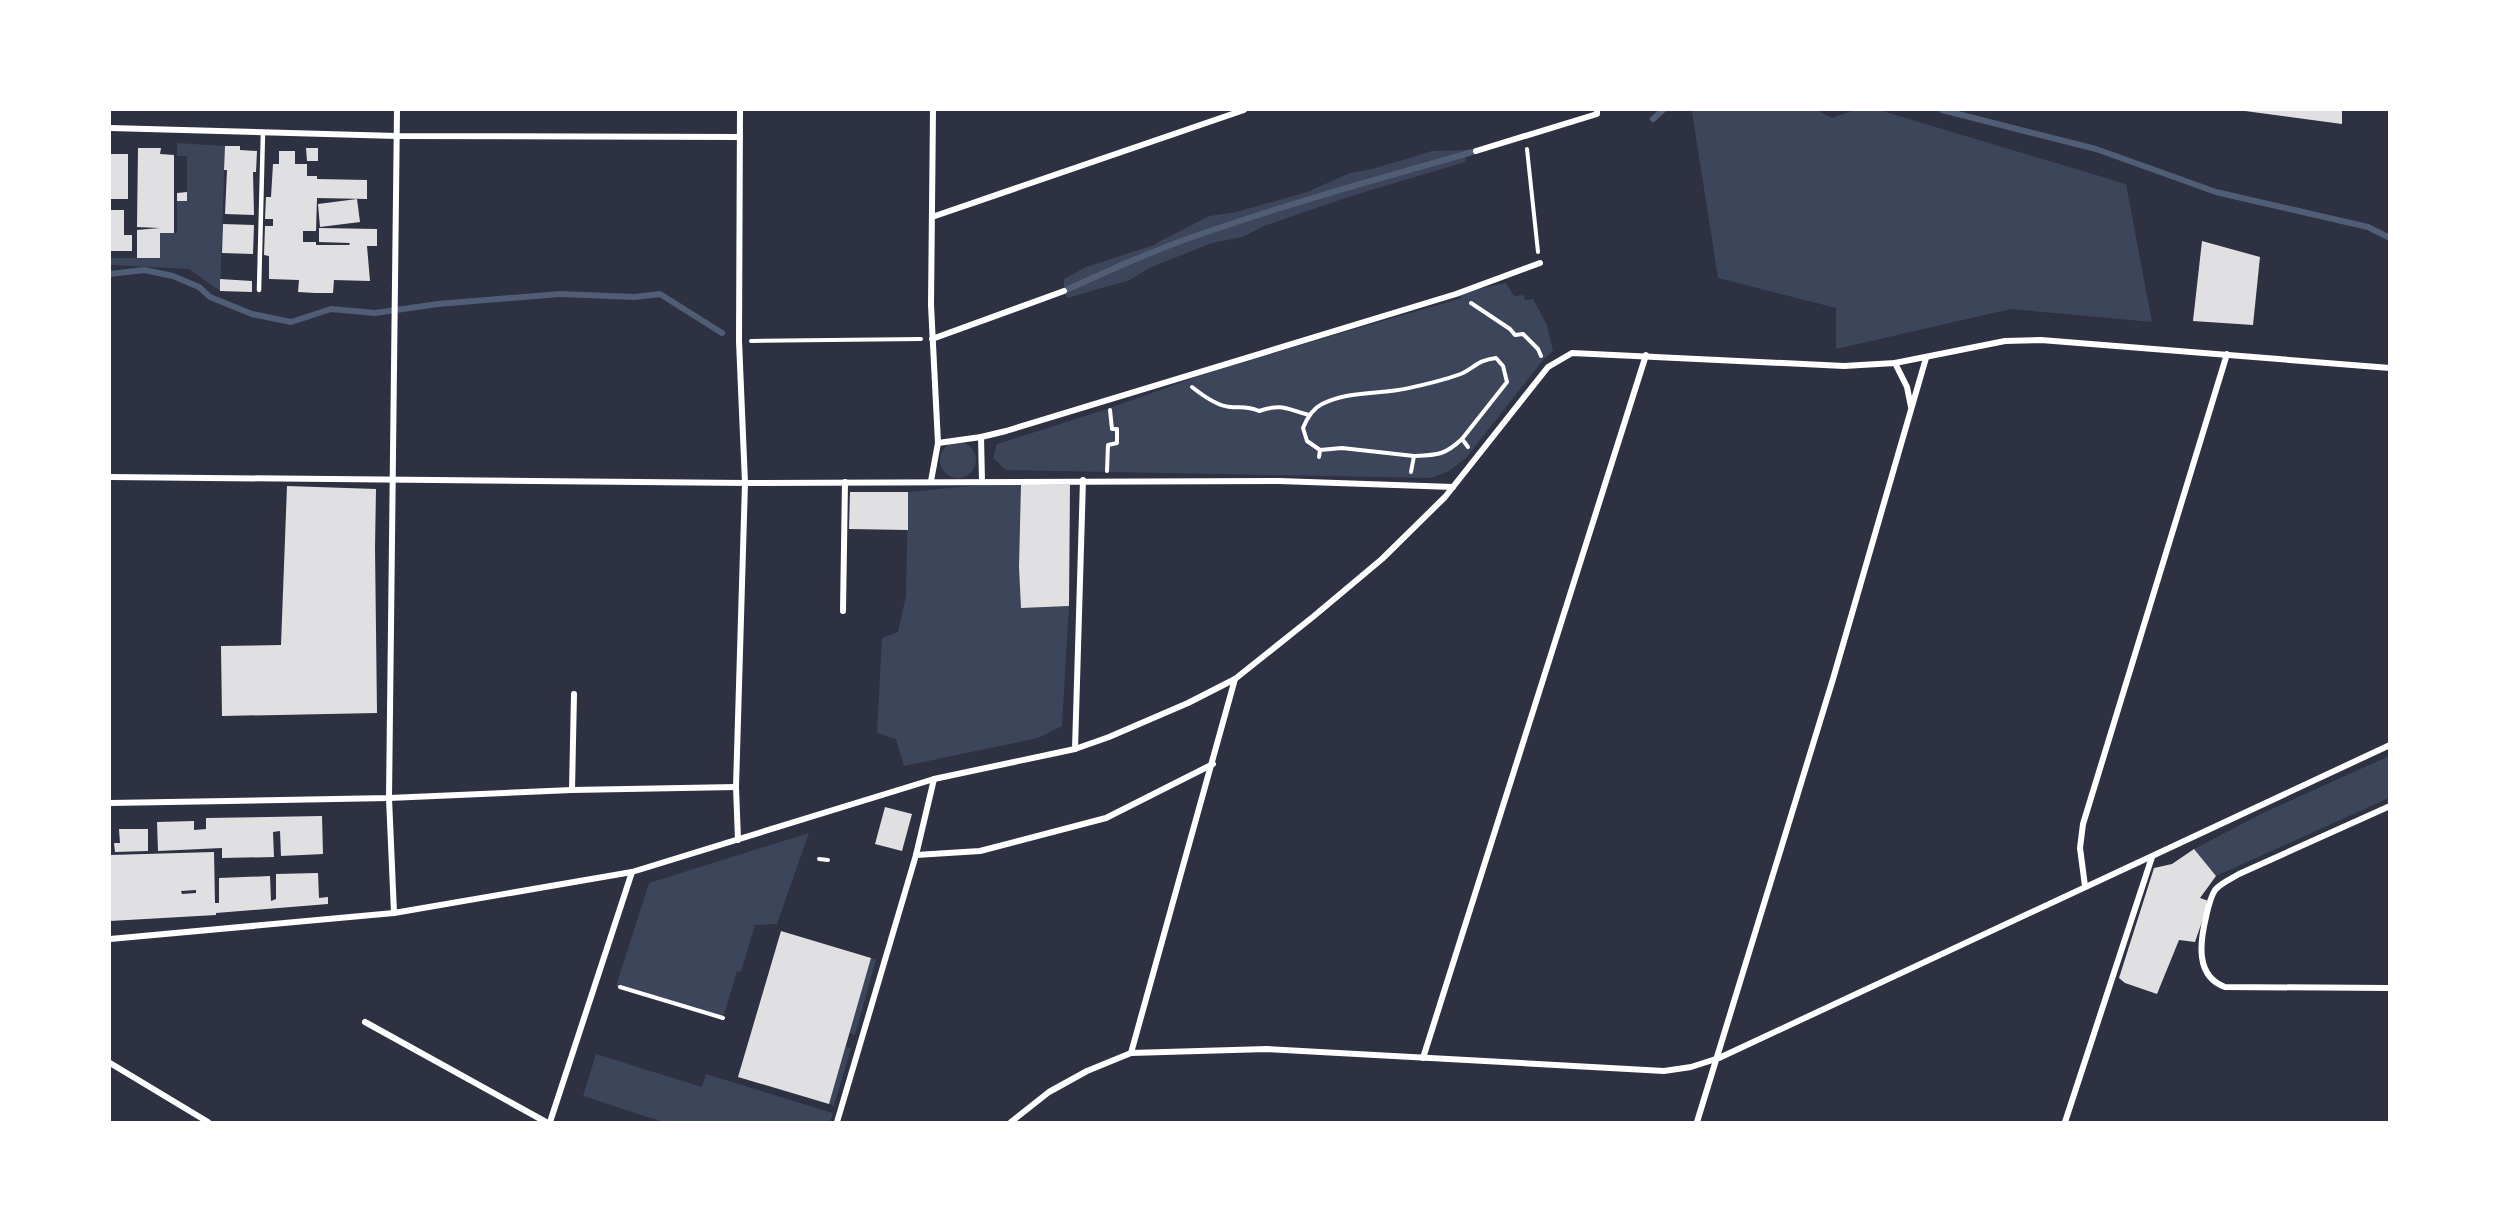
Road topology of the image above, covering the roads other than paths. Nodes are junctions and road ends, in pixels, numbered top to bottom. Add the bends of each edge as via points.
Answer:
1 (397, 110) edge
2 (740, 110) edge
3 (933, 110) edge
4 (1244, 110) edge
5 (1597, 112) edge
6 (110, 128) edge
7 (263, 132) junction
8 (397, 136) junction
9 (740, 137) junction
10 (1476, 151) dead end
11 (932, 217) junction
12 (1539, 263) road end
13 (259, 290) dead end
14 (1064, 291) dead end
15 (932, 339) junction
16 (2227, 354) junction
17 (1646, 355) junction
18 (1926, 358) junction
19 (1895, 363) junction
20 (2390, 368) edge
21 (1911, 410) junction
22 (981, 437) junction
23 (938, 442) junction
24 (110, 477) edge
25 (393, 480) junction
26 (1083, 480) junction
27 (931, 481) junction
28 (982, 481) junction
29 (845, 482) junction
30 (745, 483) junction
31 (1453, 487) junction
32 (843, 611) dead end
33 (1235, 679) junction
34 (574, 694) dead end
35 (2390, 745) edge
36 (1075, 749) junction
37 (1213, 764) junction
38 (934, 779) junction
39 (736, 787) junction
40 (573, 790) junction
41 (389, 798) junction
42 (110, 803) edge
43 (2390, 806) edge
44 (738, 840) junction
45 (916, 855) junction
46 (2152, 857) junction
47 (632, 872) junction
48 (2085, 886) junction
49 (394, 913) junction
50 (110, 939) edge
51 (2390, 988) edge
52 (365, 1022) dead end
53 (1131, 1053) junction
54 (1423, 1058) junction
55 (1719, 1058) junction
56 (110, 1063) edge
57 (208, 1122) edge
58 (548, 1122) edge
59 (837, 1122) edge
60 (1011, 1122) edge
61 (1697, 1122) edge
62 (2065, 1122) edge

1 - 8 street
2 - 9 street
3 - 11 street
4 - 11 street
5 - 10 street
6 - 7 street
7 - 8 street
7 - 13 lane
8 - 9 street
8 - 25 street
9 - 30 street via 739,342
11 - 15 street
12 - 22 street via 1456,294
14 - 15 street
15 - 23 street
16 - 18 street via 2005,340
16 - 20 street
16 - 48 street via 2083,824 2080,848
17 - 19 street via 1845,366
17 - 31 street via 1572,353 1548,366
17 - 54 street
18 - 19 street
18 - 21 street
19 - 21 street via 1907,387
21 - 55 street
22 - 23 street
22 - 28 street
23 - 27 street
24 - 25 street
25 - 30 street
25 - 41 street
26 - 28 street
26 - 31 street via 1279,480
26 - 36 street
27 - 28 street
27 - 29 street
29 - 30 street
29 - 32 street
30 - 39 street
31 - 33 street via 1382,559
33 - 36 street via 1164,714
33 - 37 street
34 - 40 street
35 - 46 street
36 - 38 street
37 - 45 street via 1106,818 980,851
37 - 53 street
38 - 44 street
38 - 45 street
39 - 40 street
39 - 44 street
40 - 41 street
41 - 42 street
41 - 49 street
43 - 51 street via 2220,885 2211,898 2201,939 2208,976 2225,987
44 - 47 street
45 - 59 street
46 - 48 street
46 - 62 street
47 - 49 street
47 - 58 street
48 - 55 street
49 - 50 street
52 - 58 street
53 - 54 street via 1267,1049
53 - 60 street via 1049,1092
54 - 55 street via 1664,1071
55 - 61 street
56 - 57 street

